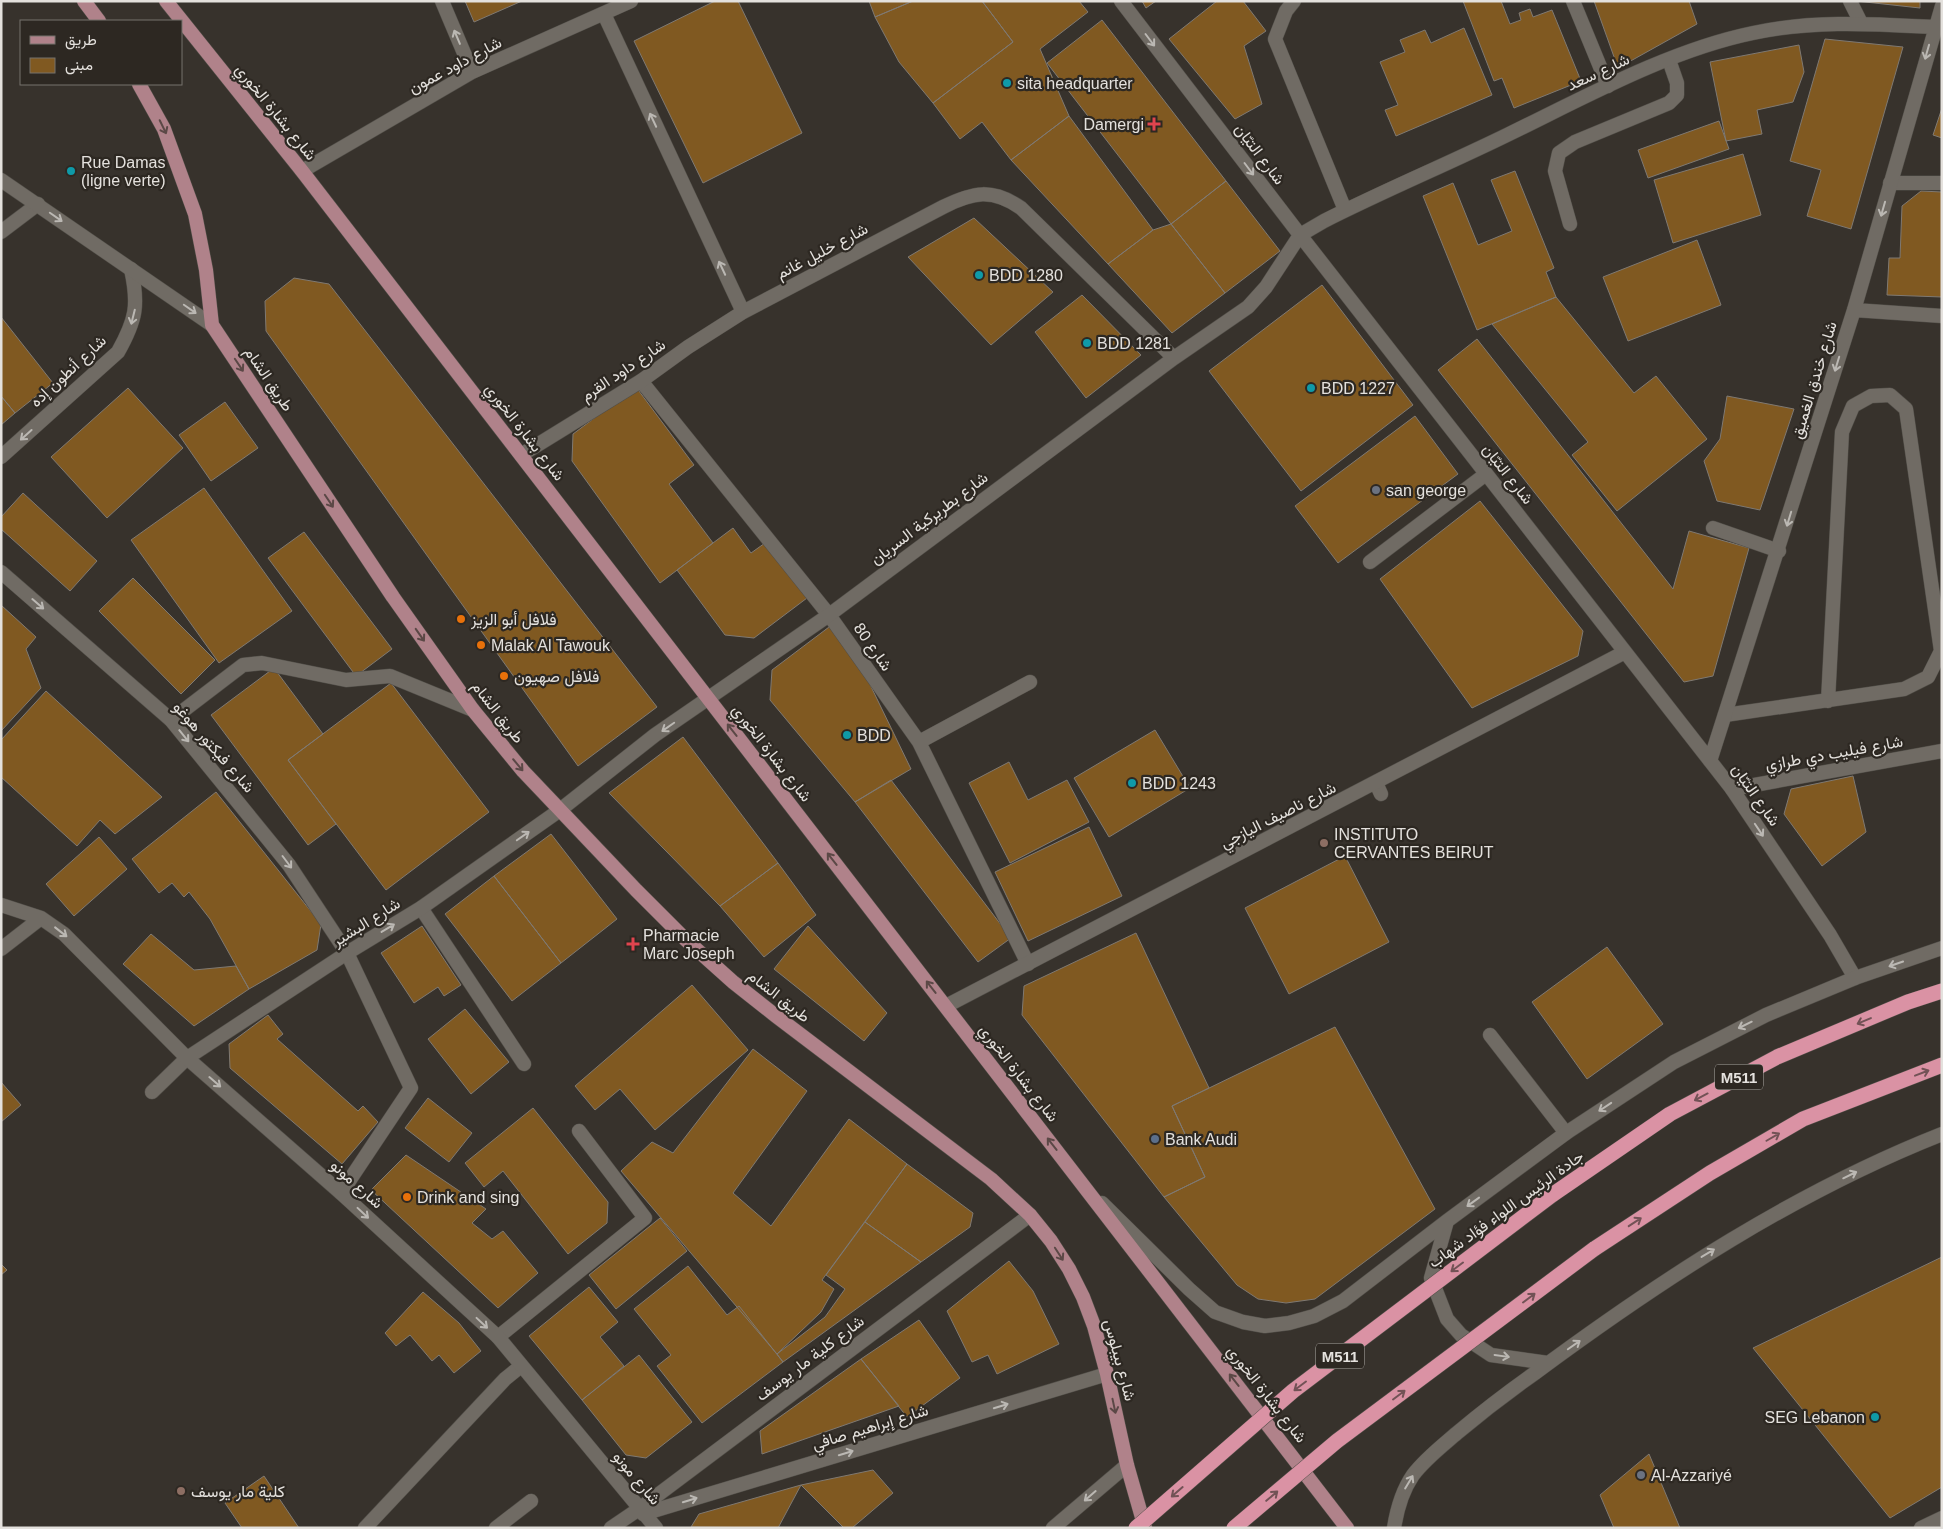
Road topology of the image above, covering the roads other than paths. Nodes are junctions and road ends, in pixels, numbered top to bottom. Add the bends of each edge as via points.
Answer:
1 (84, 1) edge
2 (166, 1) edge
3 (442, 1) edge
4 (631, 1) edge
5 (1121, 1) edge
6 (1294, 1) edge
7 (1573, 1) edge
8 (1850, 1) edge
9 (1942, 6) edge
10 (604, 14) junction
11 (98, 20) edge
12 (181, 20) edge
13 (182, 21) edge
14 (1861, 23) junction
15 (1934, 28) junction
16 (1669, 60) junction
17 (472, 72) junction
18 (140, 85) edge
19 (1608, 86) junction
20 (302, 171) junction
21 (1, 180) edge
22 (1890, 183) junction
23 (1942, 183) edge
24 (38, 204) junction
25 (1345, 210) junction
26 (1570, 224) dead end
27 (1, 232) edge
28 (1300, 235) junction
29 (131, 269) junction
30 (1854, 310) junction
31 (743, 312) junction
32 (1942, 316) edge
33 (212, 325) junction
34 (1174, 358) junction
35 (641, 382) junction
36 (521, 455) junction
37 (1, 456) edge
38 (1486, 474) junction
39 (1714, 528) dead end
40 (1779, 551) junction
41 (1370, 562) dead end
42 (1, 572) edge
43 (828, 615) junction
44 (1625, 652) junction
45 (1030, 682) dead end
46 (708, 699) junction
47 (1828, 701) junction
48 (473, 710) junction
49 (1725, 715) junction
50 (171, 720) junction
51 (919, 742) junction
52 (1942, 751) edge
53 (1710, 761) junction
54 (1732, 789) junction
55 (560, 810) junction
56 (1, 905) edge
57 (421, 908) junction
58 (41, 918) junction
59 (1942, 948) edge
60 (1, 949) edge
61 (347, 953) junction
62 (1028, 964) junction
63 (1855, 978) junction
64 (1942, 991) edge
65 (946, 1006) junction
66 (1490, 1035) dead end
67 (187, 1058) junction
68 (524, 1064) dead end
69 (1942, 1065) edge
70 (152, 1092) dead end
71 (579, 1131) dead end
72 (1566, 1134) junction
73 (1941, 1134) edge
74 (1081, 1182) junction
75 (341, 1192) junction
76 (1030, 1215) junction
77 (1447, 1221) junction
78 (498, 1338) junction
79 (1548, 1363) junction
80 (521, 1366) junction
81 (1107, 1374) junction
82 (1127, 1465) junction
83 (531, 1501) dead end
84 (641, 1511) junction
85 (1942, 1518) edge
86 (365, 1528) edge
87 (496, 1528) edge
88 (611, 1528) edge
89 (656, 1528) edge
90 (1053, 1528) edge
91 (1136, 1528) edge
92 (1144, 1528) edge
93 (1234, 1528) edge
94 (1347, 1528) edge
95 (1394, 1528) edge
96 (1921, 1528) edge

1 - 11 main road
2 - 12 main road, شارع بشارة الخوري
17 -> 3 street
4 - 10 street, شارع داود عمون
5 -> 28 street, شارع التيّان
6 - 25 street via 1286,11 1275,39
7 - 19 street
8 - 14 street
9 - 15 street, شارع خندق الغميق
10 - 17 street, شارع داود عمون
31 -> 10 street
13 - 20 main road, شارع بشارة الخوري
14 - 15 street, شارع سعد
14 - 16 street, شارع سعد via 1754,32 1707,44
15 -> 22 street, شارع خندق الغميق
16 - 19 street, شارع سعد
16 - 26 street via 1676,83 1676,94 1669,103 1575,142 1560,153 1555,171
17 - 20 street, شارع داود عمون
18 -> 33 main road via 164,130 195,214
19 - 25 street, شارع سعد
20 - 36 main road, شارع بشارة الخوري
21 - 24 street, طريق الشام
22 - 23 street
22 -> 30 street, شارع خندق الغميق
24 - 27 street
24 -> 29 street, طريق الشام
25 - 28 street, شارع سعد
28 - 34 street, شارع بطريركية السريان via 1266,287 1248,307
28 - 38 street, شارع التيّان
29 -> 33 street, طريق الشام
29 -> 37 street, شارع أنطون إده via 136,290 135,312 118,352
30 - 32 street
30 -> 40 street, شارع خندق الغميق
31 - 34 street, شارع خليل غانم via 953,202 986,193 1002,197 1021,208
31 - 35 street, شارع داود القرم via 688,346
33 -> 48 main road, طريق الشام via 393,597
34 - 43 street, شارع بطريركية السريان
35 - 36 street, شارع داود القرم
35 - 43 street, شارع 80
36 - 46 main road, شارع بشارة الخوري
38 - 41 street
38 - 44 street, شارع التيّان
39 - 40 street
40 - 49 street, شارع خندق الغميق
42 -> 50 street, شارع فيكتور هوغو
43 - 46 street, شارع بطريركية السريان
43 - 51 street, شارع 80
44 - 53 street, شارع التيّان
44 - 62 street, شارع ناصيف اليازجي via 1379,788
45 - 51 street
46 -> 55 street, شارع بطريركية السريان via 655,735
65 -> 46 main road, شارع بشارة الخوري
47 - 47 street via 1904,689 1928,677 1941,650 1906,409 1890,395 1870,396 1853,406 1842,432
47 - 49 street
48 - 50 street via 390,676 346,680 262,663 243,666
48 -> 55 main road, طريق الشام via 522,771
49 - 53 street, شارع خندق الغميق
50 -> 61 street, شارع فيكتور هوغو via 290,865
51 - 62 street, شارع 80
52 - 54 street, شارع فيليب دي طرازي
53 - 54 street, شارع التيّان
54 -> 63 street, شارع التيّان via 1830,935
57 -> 55 street, شارع البشير
55 - 76 main road, طريق الشام via 685,939 733,982 969,1161
56 - 58 street, شارع مونو
61 -> 57 street, شارع البشير
57 - 68 street
58 - 60 street
58 -> 67 street, شارع مونو via 64,934
59 -> 63 street
61 - 67 street, شارع البشير
61 - 75 street, شارع فيكتور هوغو via 411,1088
62 - 65 street, شارع ناصيف اليازجي
63 -> 72 street via 1722,1036 1674,1062
64 -> 91 highway, جادة الرئيس اللواء فؤاد شهاب / M511, bridge via 1777,1057 1670,1114 1552,1195 1293,1391
74 -> 65 main road, شارع بشارة الخوري
66 - 72 street
67 - 70 street, شارع البشير
67 -> 75 street, شارع مونو
93 -> 69 highway, bridge via 1337,1442 1594,1249 1710,1173 1803,1119
71 - 78 street via 645,1218
72 -> 77 street
79 -> 73 street via 1740,1234 1816,1191
74 - 77 street via 1215,1312 1265,1326 1314,1316 1343,1301
94 -> 74 main road, شارع بشارة الخوري
75 -> 78 street, شارع مونو
76 -> 81 main road, شارع بيبلوس via 1064,1262 1083,1297
76 - 84 street, شارع كلية مار يوسف
77 -> 79 street via 1430,1278 1447,1319 1461,1335 1492,1355
78 - 80 street, شارع مونو
95 -> 79 street via 1404,1491 1424,1462 1486,1408
80 - 84 street, شارع مونو
80 - 86 street via 505,1379
81 -> 82 main road, شارع بيبلوس
84 -> 81 street, شارع إبراهيم صافي
82 -> 90 street
82 - 92 main road, شارع بيبلوس
83 - 87 street
84 - 88 street, شارع كلية مار يوسف
84 - 89 street, شارع مونو
85 - 96 street

